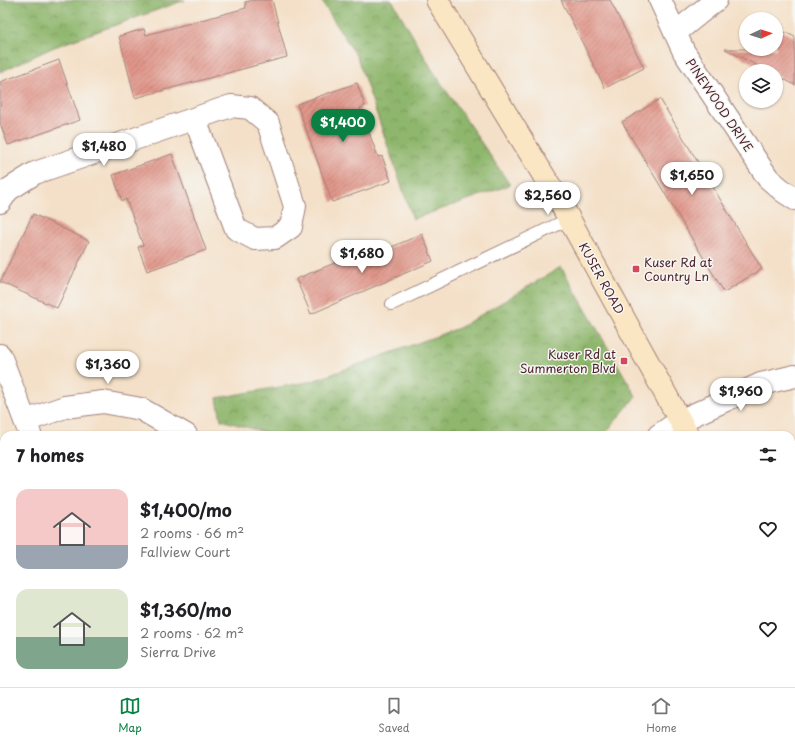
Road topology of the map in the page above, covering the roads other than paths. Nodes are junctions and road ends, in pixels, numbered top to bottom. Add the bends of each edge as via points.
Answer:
1 (437, 0) edge
2 (660, 0) edge
3 (716, 0) edge
4 (675, 33) junction
5 (195, 119) junction
6 (795, 199) edge
7 (0, 202) edge
8 (569, 219) junction
9 (392, 304) dead end
10 (0, 354) edge
11 (795, 376) edge
12 (6, 391) edge
13 (28, 428) edge
14 (684, 428) edge
15 (179, 431) edge
16 (673, 431) edge

1 - 8 street, KUSER ROAD
2 - 4 street, PINEWOOD DRIVE
3 - 4 street
4 - 6 street, PINEWOOD DRIVE via 684,52 768,178
5 - 5 street via 236,229 255,240 275,238 291,227 295,206 268,123 250,108 231,106
5 - 7 street via 35,172 8,190
8 - 9 lane
8 - 14 street, KUSER ROAD
10 - 12 street
11 - 14 street via 761,384
12 - 13 street
13 - 15 street via 65,407 102,402 141,409
14 - 16 street

